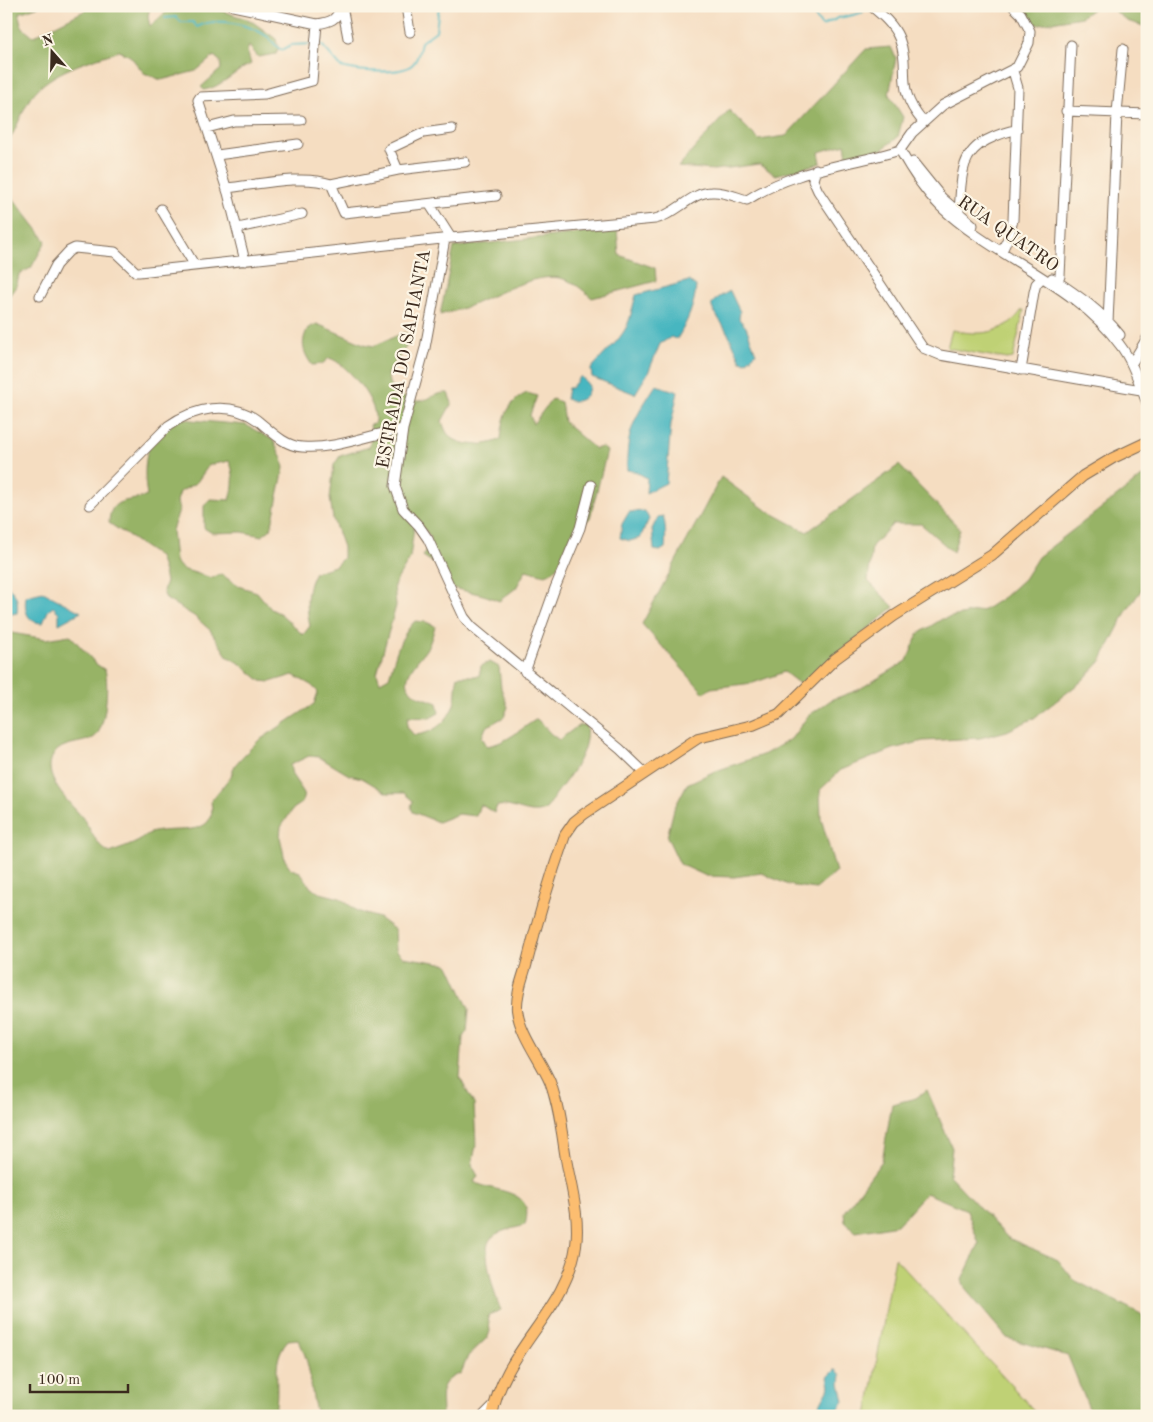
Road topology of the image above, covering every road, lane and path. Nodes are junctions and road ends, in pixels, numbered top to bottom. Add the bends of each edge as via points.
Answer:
1 (232, 6) edge
2 (341, 6) edge
3 (406, 6) edge
4 (871, 6) edge
5 (1013, 6) edge
6 (317, 24) junction
7 (410, 32) dead end
8 (348, 38) dead end
9 (1070, 45) dead end
10 (1123, 49) dead end
11 (1013, 70) junction
12 (1066, 111) junction
13 (1117, 113) junction
14 (1147, 114) edge
15 (301, 120) dead end
16 (923, 122) junction
17 (207, 128) junction
18 (452, 128) dead end
19 (1017, 130) junction
20 (298, 144) dead end
21 (900, 150) junction
22 (217, 155) junction
23 (465, 162) dead end
24 (816, 169) junction
25 (398, 170) junction
26 (331, 184) junction
27 (227, 188) junction
28 (496, 196) dead end
29 (430, 205) junction
30 (160, 209) dead end
31 (302, 214) dead end
32 (958, 218) junction
33 (238, 228) junction
34 (448, 238) junction
35 (1003, 249) junction
36 (245, 261) junction
37 (195, 266) junction
38 (1042, 278) junction
39 (1057, 285) junction
40 (40, 296) dead end
41 (1107, 324) junction
42 (1147, 338) edge
43 (1133, 361) junction
44 (1021, 370) junction
45 (1144, 390) edge
46 (1147, 404) edge
47 (403, 429) junction
48 (1147, 442) edge
49 (590, 485) dead end
50 (90, 505) dead end
51 (525, 672) junction
52 (645, 773) junction
53 (492, 1411) edge
54 (483, 1416) edge

1 - 6 street
2 - 6 street via 330,22
2 - 8 street
3 - 7 street
4 - 16 street via 889,22 899,40 907,99
5 - 11 street via 1030,31 1025,55
6 - 17 street via 312,81 265,94 200,97 198,100
9 - 12 street
10 - 13 street
11 - 16 street via 943,105
11 - 19 street via 1018,88
12 - 13 street
12 - 39 street
13 - 14 street
13 - 41 street
15 - 17 street via 234,121
16 - 21 street
17 - 22 street
18 - 25 street via 423,133 389,149
19 - 32 street via 998,135 970,150 964,165
19 - 35 street via 1013,220
20 - 22 street
21 - 24 street, ESTRADA DO SAPIANTA
21 - 32 street, RUA QUATRO via 928,192
22 - 27 street
23 - 25 street
24 - 34 street, ESTRADA DO SAPIANTA via 775,184 747,200 724,193 702,193 670,215 656,219
24 - 44 street via 812,180 818,191 923,348 940,355
25 - 26 street
26 - 27 street via 303,180
26 - 29 street via 344,213 392,206
27 - 33 street
28 - 29 street
29 - 34 street
30 - 37 street
31 - 33 street
32 - 35 street, RUA QUATRO
33 - 36 street
34 - 36 street, ESTRADA DO SAPIANTA
34 - 47 street, ESTRADA DO SAPIANTA via 425,348
35 - 38 street, RUA QUATRO
35 - 39 street, RUA QUATRO
36 - 37 street, ESTRADA DO SAPIANTA
37 - 40 street, ESTRADA DO SAPIANTA via 137,272 115,252 75,248 56,265
38 - 39 street, RUA QUATRO
38 - 44 street via 1034,292
39 - 41 street, RUA QUATRO
41 - 43 street, RUA QUATRO
42 - 43 street
43 - 45 street, RUA QUATRO
44 - 45 street
45 - 46 street, RUA QUATRO
47 - 50 street via 304,447 288,443 247,414 225,408 199,410 168,426
47 - 51 street, ESTRADA DO SAPIANTA via 395,486 398,500 428,539 464,617
48 - 52 main road via 1083,476 992,555 894,616 835,659 779,714 752,725 698,738
49 - 51 street via 580,528
51 - 52 street, ESTRADA DO SAPIANTA
52 - 53 main road via 584,814 565,835 517,1001 520,1022 553,1091 576,1213 577,1240 561,1289 549,1312 511,1363
53 - 54 street

